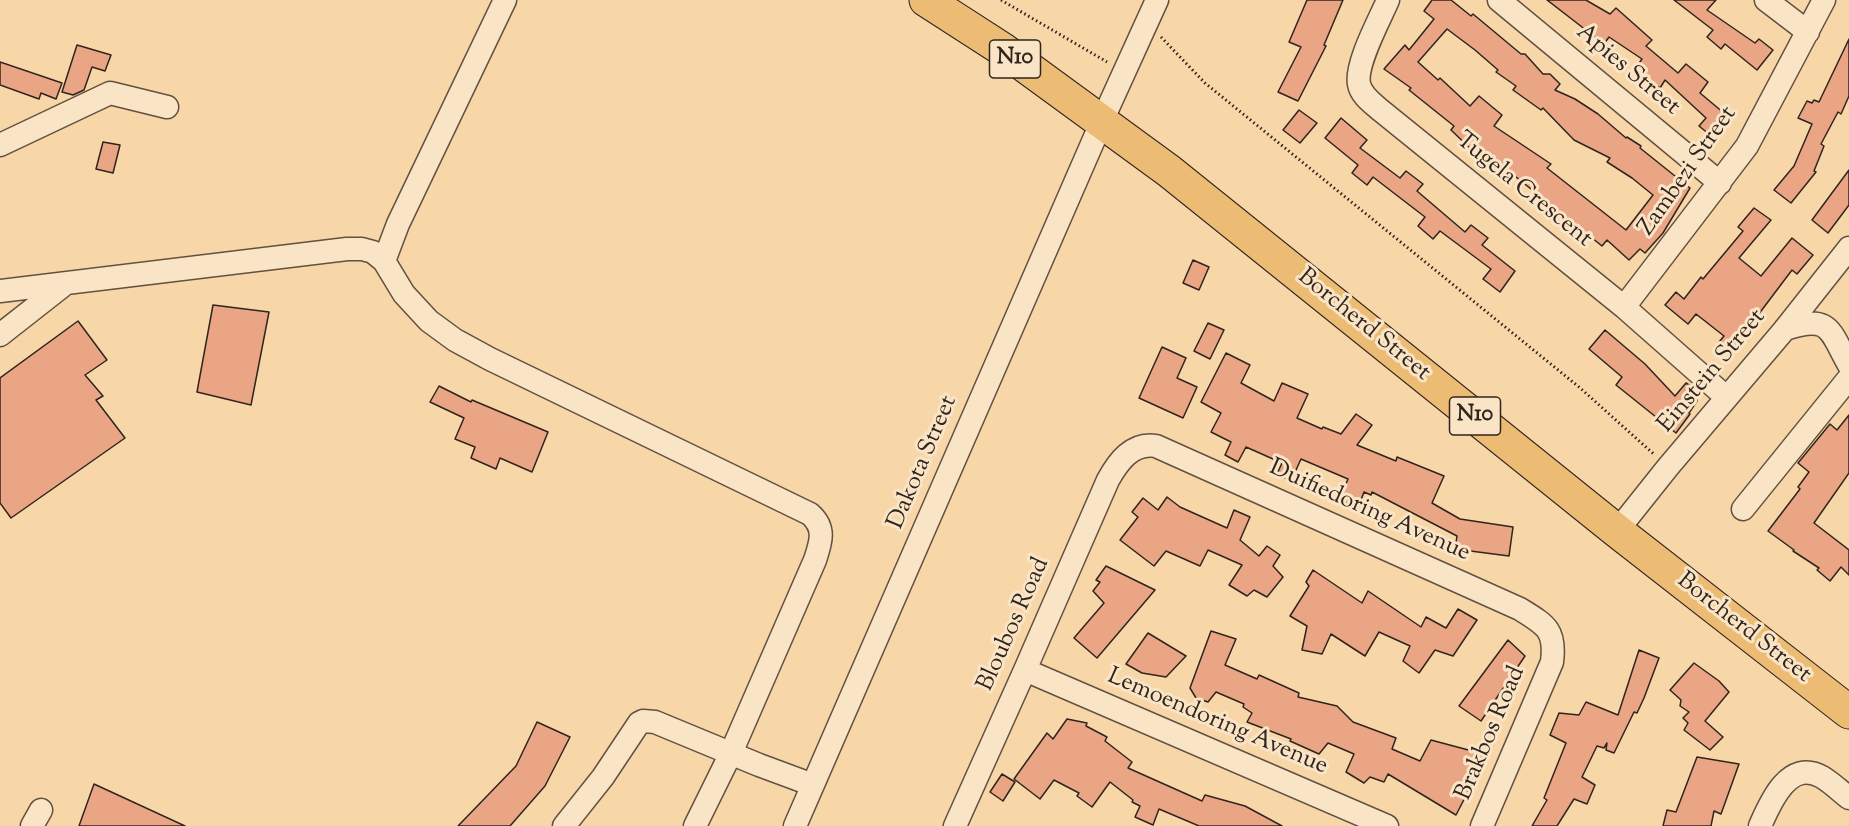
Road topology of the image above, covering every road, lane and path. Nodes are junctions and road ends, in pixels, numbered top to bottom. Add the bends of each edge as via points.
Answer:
1 (505, 0) edge
2 (926, 0) edge
3 (1001, 0) edge
4 (1157, 0) edge
5 (1388, 0) edge
6 (1499, 0) edge
7 (1766, 0) edge
8 (1824, 0) edge
9 (1147, 23) junction
10 (1808, 32) junction
11 (1124, 72) junction
12 (167, 107) dead end
13 (1102, 121) junction
14 (0, 145) edge
15 (1720, 183) junction
16 (1849, 248) edge
17 (384, 261) junction
18 (66, 283) junction
19 (0, 291) edge
20 (1624, 307) junction
21 (1785, 328) junction
22 (0, 335) edge
23 (1849, 364) edge
24 (1849, 378) edge
25 (1726, 397) junction
26 (1131, 451) joint
27 (1668, 467) junction
28 (1743, 509) dead end
29 (1617, 531) junction
30 (1552, 662) joint
31 (1025, 670) junction
32 (1849, 712) edge
33 (731, 753) junction
34 (813, 785) junction
35 (1849, 798) edge
36 (564, 826) edge
37 (695, 826) edge
38 (795, 826) edge
39 (955, 826) edge
40 (1387, 826) edge
41 (1482, 826) edge
42 (1760, 826) edge

1 - 17 street via 402,214
2 - 13 highway, N10
3 - 11 path
4 - 9 street, Dakota Street
5 - 20 street, Tugela Crescent via 1359,66 1359,85 1366,98
6 - 15 street, Apies Street
7 - 10 street
8 - 10 street, Zambezi Street
9 - 11 street, Dakota Street
9 - 27 path via 1204,83 1579,387
10 - 15 street, Zambezi Street via 1747,146
11 - 13 street, Dakota Street
12 - 14 street via 110,93
13 - 29 highway, Borcherd Street / N10
13 - 34 street, Dakota Street
15 - 20 street, Zambezi Street
16 - 21 street, Einstein Street
17 - 18 street via 373,252 347,249
17 - 33 street via 404,294 429,321 455,340 816,520 821,536 815,560
18 - 19 street
18 - 22 street
20 - 25 street, Tugela Crescent
21 - 23 street via 1810,322 1822,325 1836,339
21 - 25 street, Einstein Street
24 - 28 street
25 - 27 street, Einstein Street
26 - 30 street, Duifiedoring Avenue via 1140,446 1156,446 1520,609 1548,630
26 - 31 street, Bloubos Road via 1108,480
27 - 29 street, Einstein Street
29 - 32 highway, Borcherd Street / N10
30 - 41 street, Brakbos Road
31 - 39 street, Bloubos Road
31 - 40 street, Lemoendoring Avenue
33 - 34 street
33 - 36 street via 655,722 643,721
33 - 37 street
34 - 38 street, Dakota Street
35 - 42 street via 1814,774 1798,774 1772,799

